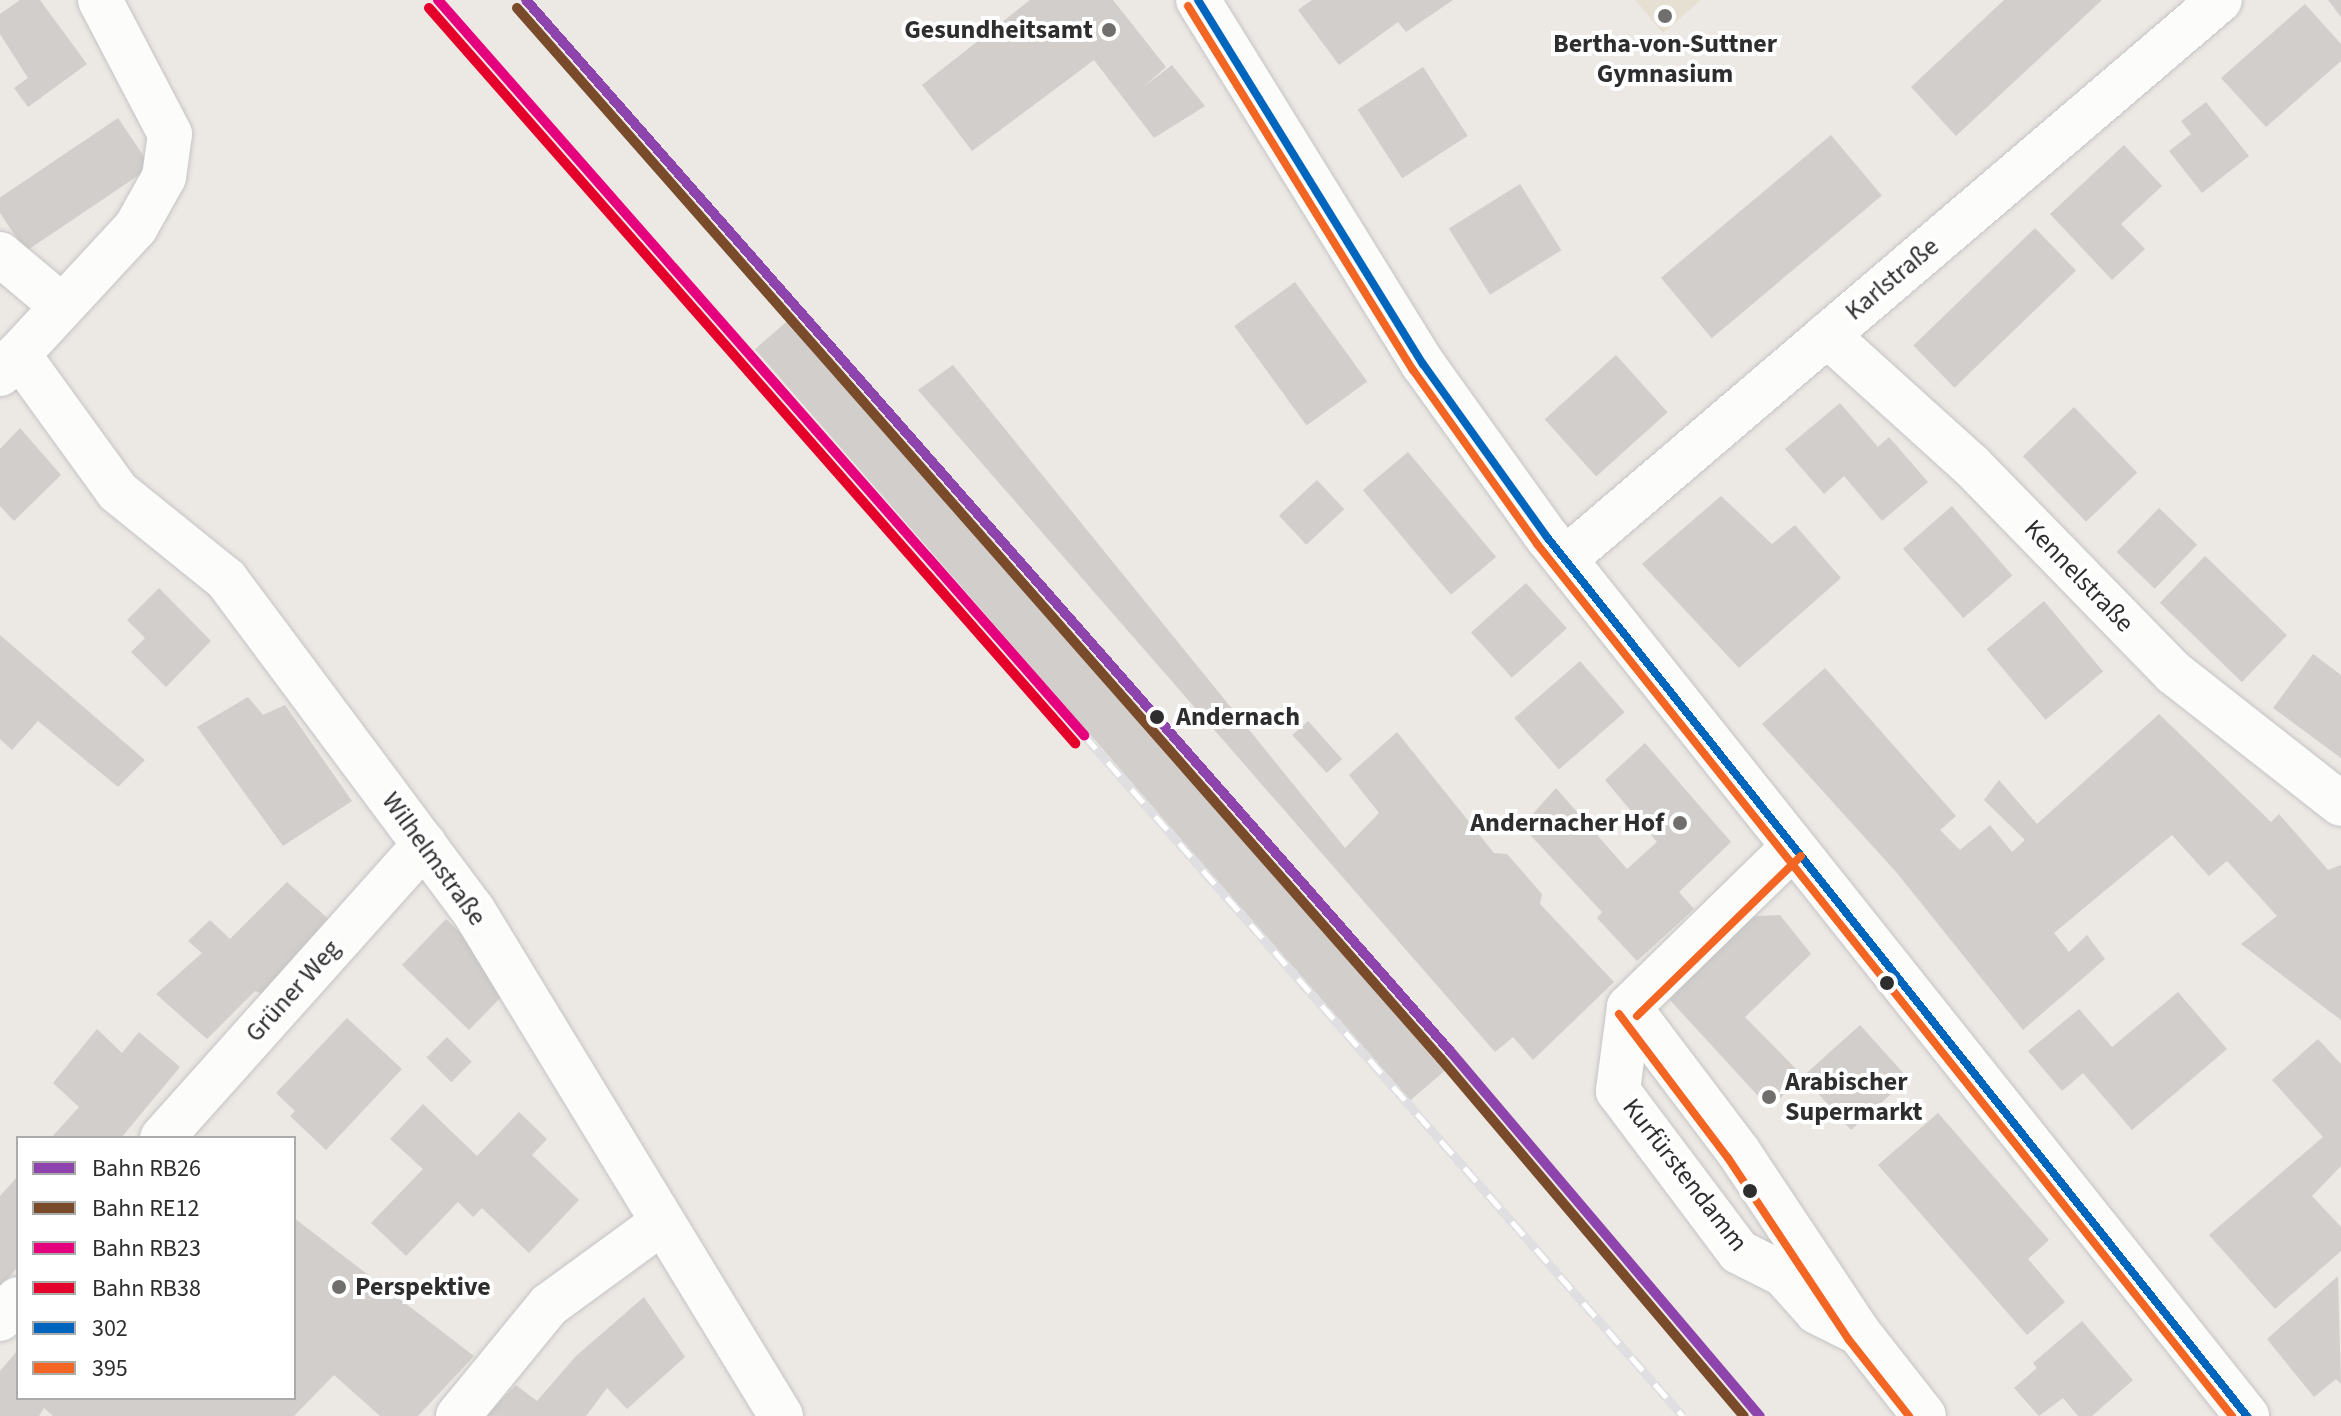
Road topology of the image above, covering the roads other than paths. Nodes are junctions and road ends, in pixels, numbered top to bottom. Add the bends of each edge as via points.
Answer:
1 (100, 0) edge
2 (1198, 0) edge
3 (2220, 0) edge
4 (0, 254) edge
5 (62, 306) junction
6 (1827, 335) junction
7 (9, 364) edge
8 (1565, 559) junction
9 (2341, 804) edge
10 (425, 844) junction
11 (1793, 847) junction
12 (1629, 1007) junction
13 (164, 1136) edge
14 (660, 1224) junction
15 (16, 1301) edge
16 (0, 1319) edge
17 (1859, 1333) junction
18 (458, 1416) edge
19 (781, 1416) edge
20 (1924, 1416) edge
21 (2247, 1416) edge

1 - 5 street via 170,134 164,177 136,227
2 - 8 street via 1423,364
3 - 6 street, Karlstraße
4 - 5 street
5 - 7 street
6 - 8 street, Karlstraße
6 - 9 street, Kennelstraße via 1971,465 2174,673
7 - 10 street, Wilhelmstraße via 118,492 226,579
8 - 11 street
10 - 13 street, Grüner Weg
10 - 14 street, Wilhelmstraße via 473,910
11 - 12 street
11 - 21 street
12 - 17 street, Kurfürstendamm via 1738,1151
12 - 17 street, Kurfürstendamm via 1618,1091 1739,1252 1783,1274 1817,1312
14 - 18 street via 549,1305
14 - 19 street, Wilhelmstraße
15 - 16 street
17 - 20 street, Kurfürstendamm

